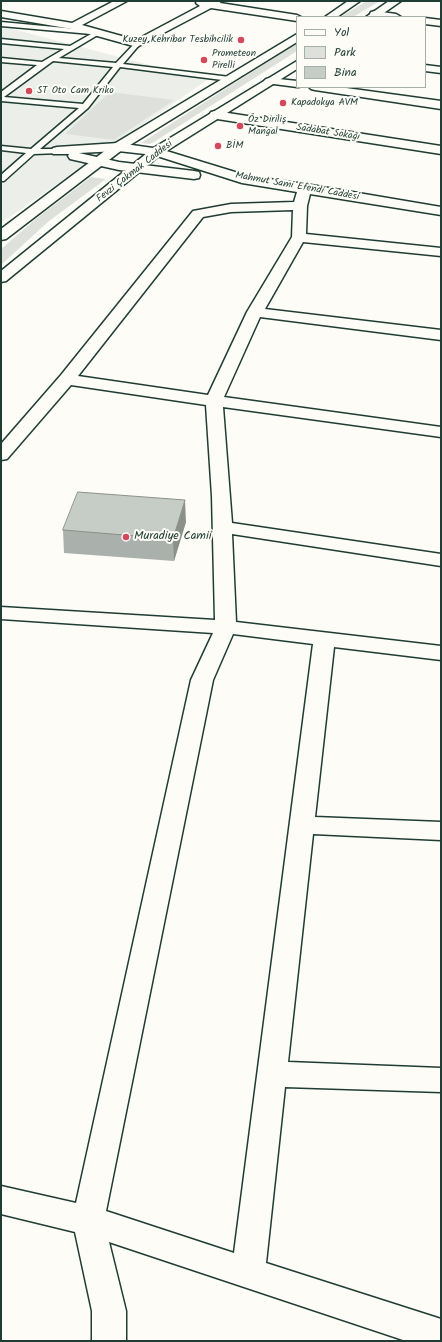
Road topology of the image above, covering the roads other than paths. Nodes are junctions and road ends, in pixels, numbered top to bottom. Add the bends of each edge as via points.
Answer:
1 (122, 1) edge
2 (189, 1) edge
3 (355, 1) edge
4 (396, 1) edge
5 (213, 3) edge
6 (1, 14) edge
7 (332, 16) edge
8 (373, 16) edge
9 (296, 18) edge
10 (426, 21) edge
11 (441, 23) edge
12 (1, 24) edge
13 (73, 26) junction
14 (98, 33) junction
15 (296, 38) edge
16 (1, 41) edge
17 (137, 44) junction
18 (72, 48) junction
19 (52, 59) junction
20 (1, 60) edge
21 (43, 64) junction
22 (118, 65) junction
23 (296, 65) edge
24 (426, 68) edge
25 (441, 70) edge
26 (230, 78) junction
27 (270, 81) junction
28 (296, 84) edge
29 (322, 88) edge
30 (1, 97) edge
31 (441, 105) edge
32 (85, 106) junction
33 (215, 115) junction
34 (118, 147) junction
35 (1, 148) edge
36 (441, 150) edge
37 (34, 152) junction
38 (57, 152) junction
39 (156, 152) junction
40 (97, 163) junction
41 (135, 169) junction
42 (1, 180) edge
43 (247, 180) junction
44 (303, 197) junction
45 (441, 211) edge
46 (7, 229) edge
47 (1, 236) edge
48 (300, 237) junction
49 (441, 252) edge
50 (1, 278) edge
51 (255, 312) junction
52 (441, 335) edge
53 (67, 379) junction
54 (214, 401) junction
55 (441, 432) edge
56 (1, 455) edge
57 (222, 527) junction
58 (441, 560) edge
59 (1, 612) edge
60 (226, 627) junction
61 (324, 638) junction
62 (441, 653) edge
63 (302, 825) junction
64 (441, 831) edge
65 (272, 1074) junction
66 (441, 1080) edge
67 (1, 1200) edge
68 (88, 1220) junction
69 (248, 1273) junction
70 (441, 1336) edge
71 (109, 1341) edge

1 - 13 street
2 - 5 street
3 - 7 street
4 - 8 street
5 - 9 street
5 - 17 street
6 - 13 street
10 - 11 street
12 - 14 lane
13 - 14 street
14 - 17 street
14 - 18 lane
15 - 26 street
16 - 18 lane
17 - 22 lane
18 - 19 lane
19 - 21 lane
19 - 22 lane
20 - 21 lane
21 - 30 lane
22 - 26 lane
22 - 32 lane
23 - 27 street, Fevzi Çakmak Caddesi
24 - 25 street
26 - 34 street
27 - 28 street
27 - 33 street, Fevzi Çakmak Caddesi
29 - 31 street
30 - 32 lane
32 - 37 lane
33 - 36 street, Sadabat Sokağı
33 - 39 street, Fevzi Çakmak Caddesi
34 - 38 street
34 - 39 street, Mahmut Sami Efendi Caddesi
34 - 40 street
35 - 37 lane
37 - 38 lane
37 - 42 lane
38 - 40 street
39 - 41 street, Fevzi Çakmak Caddesi
39 - 43 street, Mahmut Sami Efendi Caddesi via 175,160
40 - 41 street
40 - 46 street
41 - 43 street
41 - 50 street, Fevzi Çakmak Caddesi
43 - 44 street, Mahmut Sami Efendi Caddesi
44 - 45 street, Mahmut Sami Efendi Caddesi
44 - 48 street
44 - 53 street via 198,214
46 - 47 street
48 - 49 street
48 - 51 street
51 - 52 street
51 - 54 street
53 - 54 street
53 - 56 street
54 - 55 street
54 - 57 street
57 - 58 street
57 - 60 street
59 - 60 street
60 - 61 street
60 - 68 street via 202,680
61 - 62 street
61 - 63 street
63 - 64 street
63 - 65 street
65 - 66 street
65 - 69 street
67 - 68 street
68 - 69 street
68 - 71 street via 109,1311
69 - 70 street

